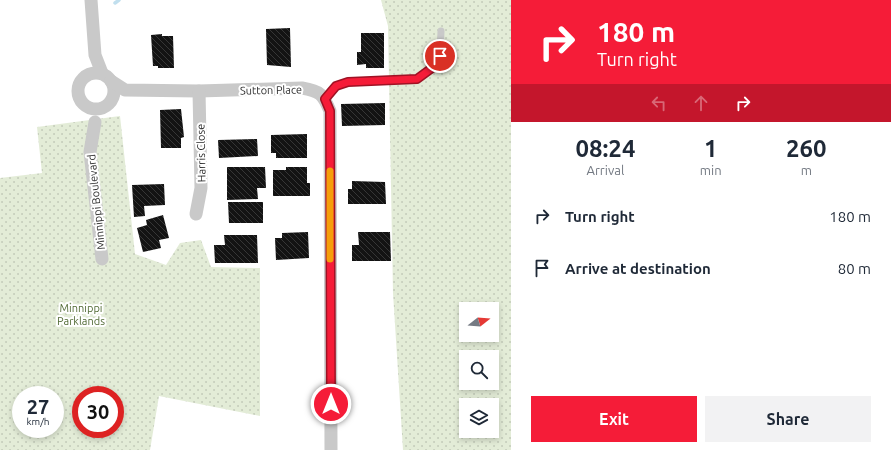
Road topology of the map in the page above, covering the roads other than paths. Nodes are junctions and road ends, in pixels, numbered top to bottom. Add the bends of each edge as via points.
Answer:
1 (91, 0) edge
2 (441, 31) dead end
3 (95, 55) junction
4 (85, 76) junction
5 (107, 77) junction
6 (125, 90) junction
7 (199, 91) junction
8 (113, 98) junction
9 (325, 99) junction
10 (96, 122) dead end
11 (196, 214) dead end
12 (102, 259) dead end
13 (331, 450) edge

1 - 3 street
2 - 9 lane via 440,56 432,68 417,79 348,82 336,86
3 - 4 street
3 - 5 street
4 - 5 street via 96,72
4 - 8 street via 78,86 82,103 99,109 105,107
5 - 6 street
5 - 8 street via 114,86
6 - 7 street, Sutton Place
6 - 8 street
7 - 9 street, Sutton Place via 302,88 317,91
7 - 11 street, Harris Close via 201,188
9 - 13 street via 330,111
10 - 12 street, Minnippi Boulevard via 90,152

